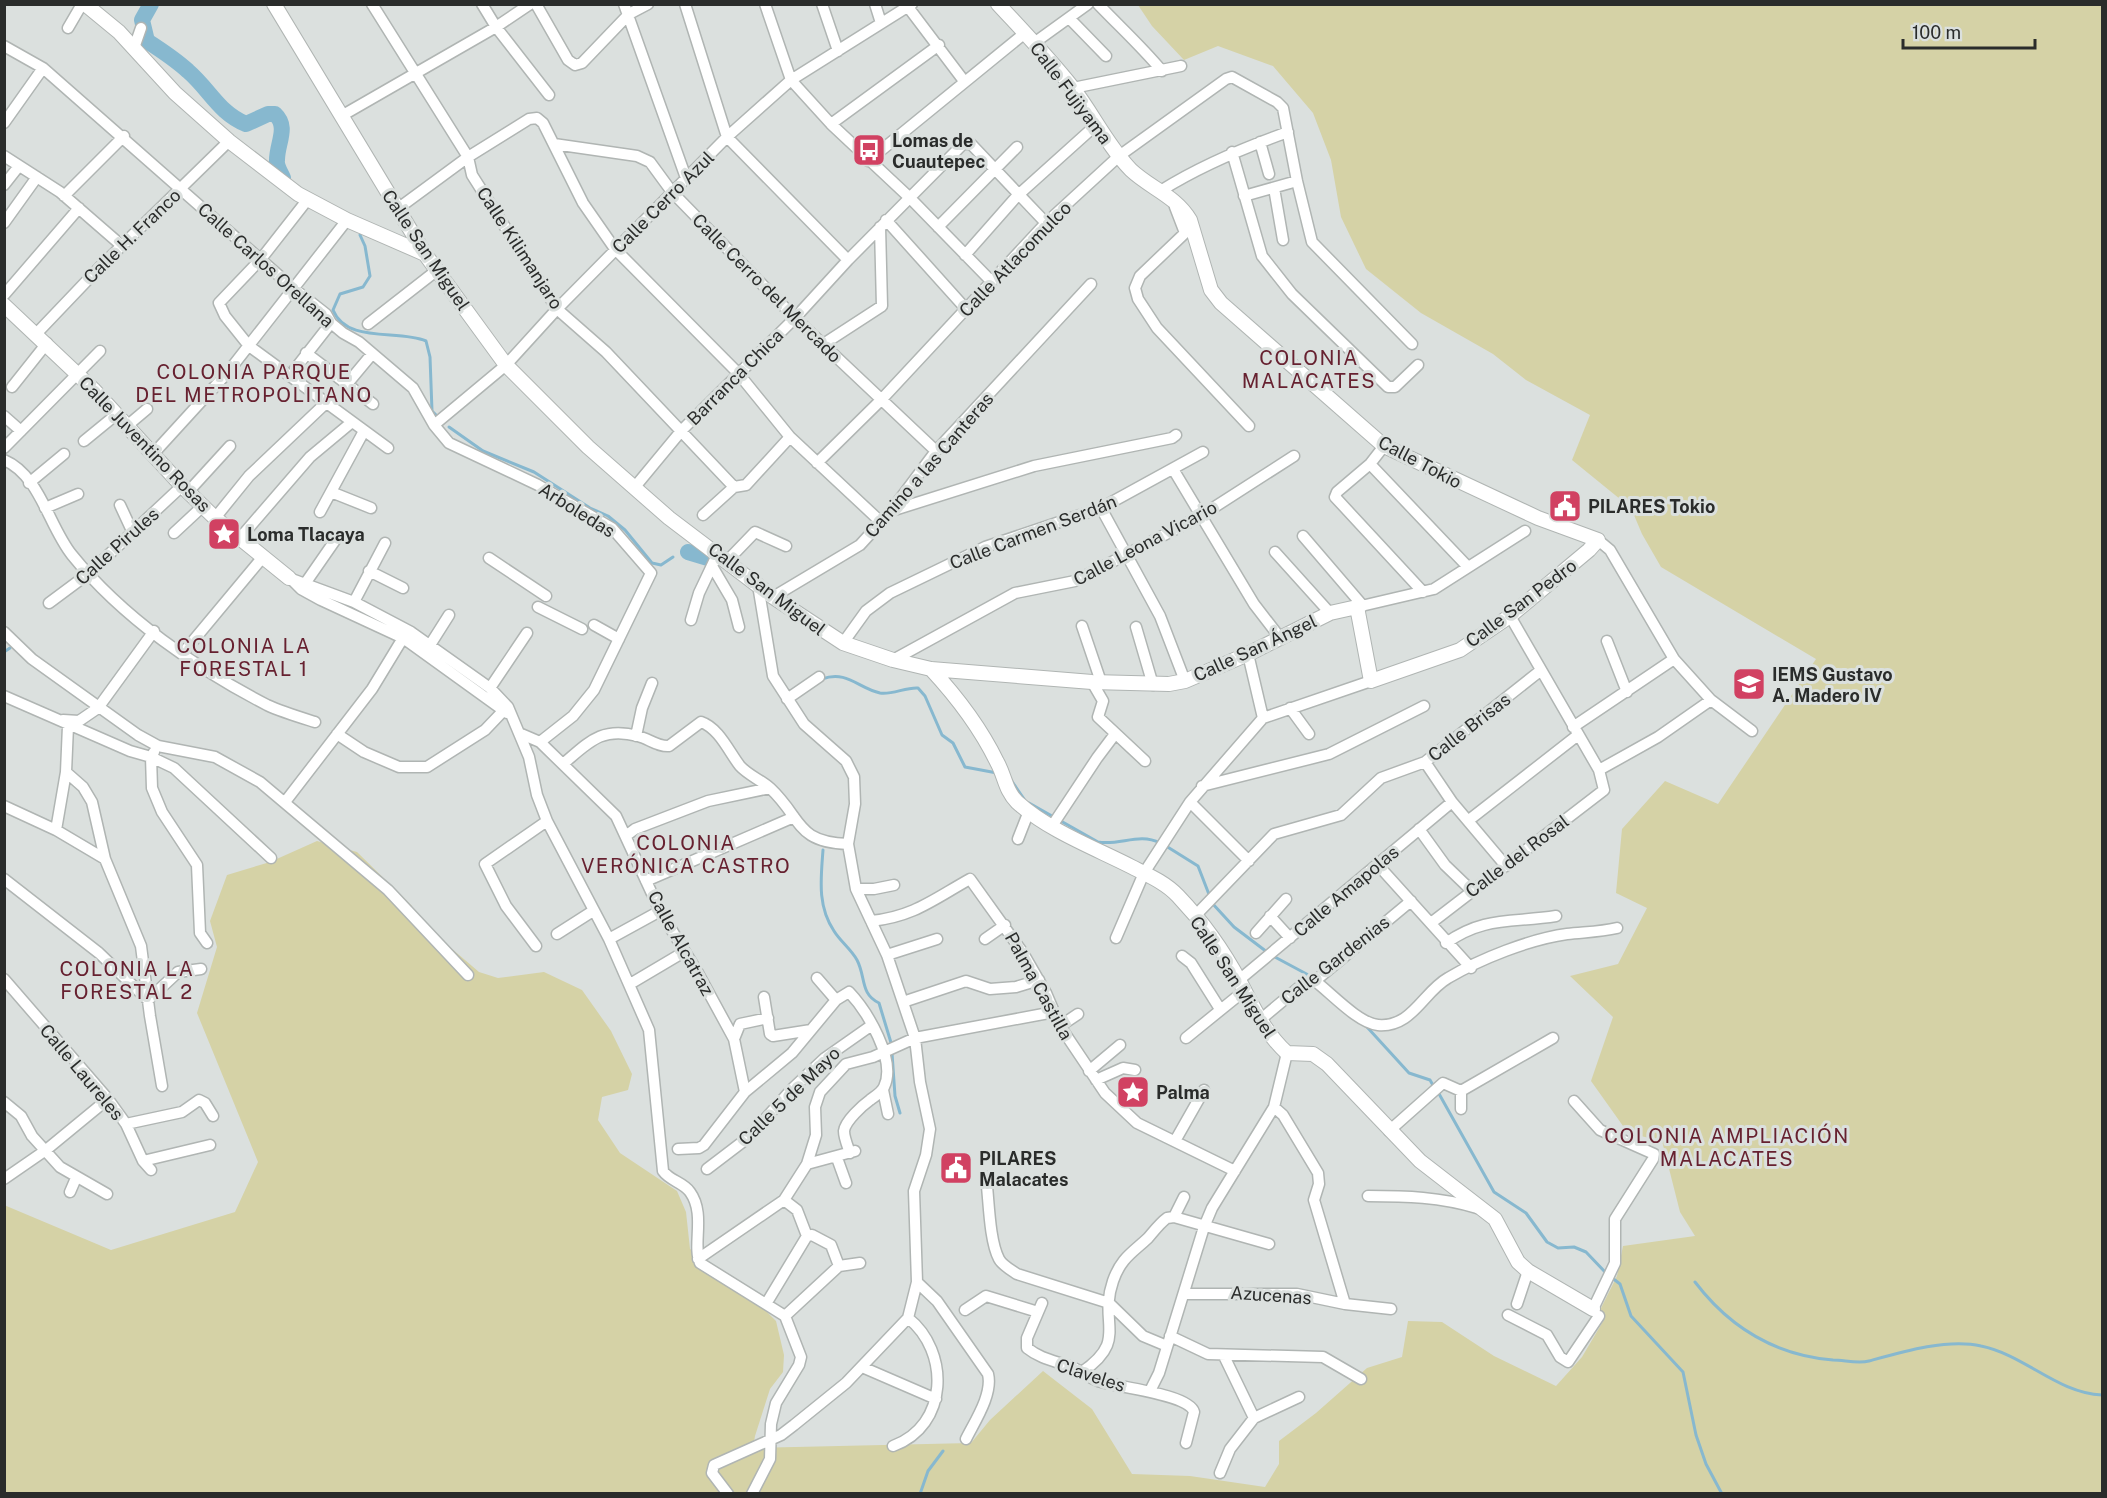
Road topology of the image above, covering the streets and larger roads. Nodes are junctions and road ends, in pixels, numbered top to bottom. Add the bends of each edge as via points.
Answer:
1 (83, 4) edge
2 (274, 4) edge
3 (372, 4) edge
4 (482, 4) edge
5 (530, 4) edge
6 (536, 4) edge
7 (648, 4) edge
8 (685, 4) edge
9 (765, 4) edge
10 (822, 4) edge
11 (875, 4) edge
12 (998, 4) edge
13 (1088, 4) edge
14 (1098, 4) edge
15 (910, 6) edge
16 (627, 9) edge
17 (1070, 18) junction
18 (881, 23) junction
19 (496, 27) junction
20 (68, 28) dead end
21 (141, 28) dead end
22 (1030, 38) junction
23 (939, 45) junction
24 (4, 46) edge
25 (134, 48) junction
26 (838, 51) junction
27 (1106, 56) dead end
28 (1181, 66) dead end
29 (43, 68) junction
30 (1162, 71) junction
31 (415, 74) junction
32 (790, 80) junction
33 (964, 81) junction
34 (1073, 88) junction
35 (549, 95) dead end
36 (343, 115) junction
37 (4, 123) edge
38 (831, 124) junction
39 (1096, 125) junction
40 (1288, 132) junction
41 (124, 136) junction
42 (727, 137) junction
43 (229, 141) junction
44 (1260, 142) junction
45 (554, 144) junction
46 (1017, 147) dead end
47 (1232, 153) junction
48 (4, 156) edge
49 (1119, 156) junction
50 (468, 157) junction
51 (868, 161) junction
52 (19, 166) junction
53 (993, 170) junction
54 (1269, 174) dead end
55 (37, 177) junction
56 (686, 178) junction
57 (1297, 181) junction
58 (4, 185) edge
59 (1274, 188) junction
60 (182, 189) junction
61 (672, 192) junction
62 (1167, 195) junction
63 (64, 196) junction
64 (1017, 196) junction
65 (1244, 196) junction
66 (910, 198) junction
67 (308, 199) junction
68 (79, 208) junction
69 (396, 210) junction
70 (347, 220) junction
71 (4, 223) edge
72 (1046, 223) junction
73 (883, 224) junction
74 (938, 227) junction
75 (1283, 240) dead end
76 (121, 245) junction
77 (615, 249) junction
78 (425, 254) junction
79 (965, 255) junction
80 (261, 259) junction
81 (848, 260) junction
82 (436, 271) junction
83 (992, 282) junction
84 (1091, 284) dead end
85 (293, 288) junction
86 (4, 295) edge
87 (4, 305) edge
88 (557, 309) junction
89 (966, 309) junction
90 (795, 318) junction
91 (331, 323) junction
92 (368, 324) dead end
93 (42, 338) junction
94 (1412, 344) dead end
95 (822, 345) junction
96 (249, 346) junction
97 (100, 351) dead end
98 (306, 353) junction
99 (372, 354) junction
100 (506, 365) junction
101 (1418, 366) dead end
102 (295, 369) dead end
103 (738, 372) junction
104 (78, 374) junction
105 (347, 384) junction
106 (12, 387) dead end
107 (882, 399) junction
108 (327, 402) junction
109 (374, 404) dead end
110 (147, 409) dead end
111 (117, 414) junction
112 (4, 416) edge
113 (352, 422) junction
114 (128, 425) junction
115 (434, 425) junction
116 (1250, 426) dead end
117 (682, 430) junction
118 (21, 431) junction
119 (364, 431) junction
120 (1176, 435) dead end
121 (790, 437) junction
122 (84, 441) dead end
123 (230, 446) dead end
124 (1384, 446) junction
125 (4, 448) edge
126 (388, 448) dead end
127 (936, 451) junction
128 (1203, 452) dead end
129 (154, 453) junction
130 (64, 454) dead end
131 (1294, 456) dead end
132 (4, 460) edge
133 (818, 463) junction
134 (1370, 464) junction
135 (1173, 469) junction
136 (525, 478) joint
137 (29, 483) junction
138 (734, 487) junction
139 (634, 488) junction
140 (185, 489) junction
141 (331, 492) junction
142 (78, 494) dead end
143 (120, 506) dead end
144 (203, 506) junction
145 (45, 508) junction
146 (371, 508) dead end
147 (1101, 508) junction
148 (891, 511) junction
149 (320, 512) dead end
150 (703, 514) dead end
151 (1199, 517) junction
152 (215, 518) junction
153 (881, 522) junction
154 (1525, 531) dead end
155 (133, 533) junction
156 (174, 533) dead end
157 (1303, 536) dead end
158 (240, 538) junction
159 (336, 539) dead end
160 (1598, 540) junction
161 (385, 543) dead end
162 (786, 546) dead end
163 (1127, 552) junction
164 (1275, 552) dead end
165 (262, 558) junction
166 (489, 558) dead end
167 (719, 560) junction
168 (1468, 567) junction
169 (369, 571) junction
170 (88, 574) junction
171 (289, 578) joint
172 (758, 585) junction
173 (304, 586) junction
174 (403, 588) dead end
175 (1423, 592) junction
176 (546, 596) dead end
177 (773, 597) junction
178 (354, 602) junction
179 (49, 603) dead end
180 (1360, 606) junction
181 (538, 607) dead end
182 (1330, 612) junction
183 (449, 615) dead end
184 (1510, 616) junction
185 (691, 621) dead end
186 (594, 625) dead end
187 (1082, 626) dead end
188 (739, 627) dead end
189 (1136, 627) dead end
190 (582, 629) dead end
191 (154, 631) junction
192 (4, 632) edge
193 (527, 633) dead end
194 (404, 638) junction
195 (619, 639) junction
196 (1281, 639) junction
197 (1607, 641) dead end
198 (843, 643) junction
199 (428, 650) junction
200 (183, 653) junction
201 (1248, 654) junction
202 (1674, 659) junction
203 (892, 660) junction
204 (931, 669) junction
205 (1540, 671) junction
206 (819, 677) dead end
207 (1185, 681) junction
208 (1371, 681) junction
209 (1096, 682) junction
210 (652, 683) dead end
211 (1153, 685) junction
212 (490, 688) junction
213 (1627, 692) junction
214 (4, 696) edge
215 (788, 698) junction
216 (1711, 700) junction
217 (1424, 706) dead end
218 (98, 708) junction
219 (1290, 708) junction
220 (507, 711) junction
221 (1263, 718) junction
222 (54, 719) junction
223 (315, 722) dead end
224 (68, 726) junction
225 (1576, 731) junction
226 (1752, 731) dead end
227 (519, 733) junction
228 (337, 734) junction
229 (1115, 734) junction
230 (1309, 734) dead end
231 (636, 736) junction
232 (540, 742) junction
233 (158, 746) junction
234 (151, 757) junction
235 (1144, 760) dead end
236 (1425, 762) junction
237 (562, 764) junction
238 (1599, 770) junction
239 (66, 772) junction
240 (1201, 786) junction
241 (770, 788) junction
242 (285, 802) junction
243 (1190, 802) junction
244 (1452, 802) junction
245 (4, 806) edge
246 (1029, 811) junction
247 (794, 818) junction
248 (1469, 820) junction
249 (547, 821) junction
250 (1053, 824) junction
251 (1419, 829) junction
252 (56, 830) junction
253 (627, 835) junction
254 (1018, 839) dead end
255 (848, 844) junction
256 (271, 858) dead end
257 (105, 859) junction
258 (1249, 861) junction
259 (1378, 865) junction
260 (1506, 866) junction
261 (1144, 873) junction
262 (4, 879) edge
263 (646, 881) junction
264 (894, 885) dead end
265 (856, 889) junction
266 (1471, 890) junction
267 (1286, 899) dead end
268 (1411, 901) junction
269 (593, 911) junction
270 (660, 911) junction
271 (1195, 916) junction
272 (1270, 916) junction
273 (1556, 916) dead end
274 (871, 921) junction
275 (1431, 923) junction
276 (1005, 925) junction
277 (1617, 928) dead end
278 (1256, 933) dead end
279 (557, 934) dead end
280 (1116, 938) dead end
281 (1290, 938) junction
282 (609, 939) junction
283 (937, 939) dead end
284 (985, 939) dead end
285 (207, 943) dead end
286 (1446, 943) junction
287 (536, 946) dead end
288 (684, 952) junction
289 (886, 955) junction
290 (1182, 957) dead end
291 (1471, 968) junction
292 (201, 969) dead end
293 (468, 975) dead end
294 (817, 978) dead end
295 (4, 979) edge
296 (1317, 979) junction
297 (1039, 980) junction
298 (630, 984) junction
299 (1241, 985) junction
300 (764, 997) dead end
301 (148, 1000) junction
302 (836, 1000) junction
303 (903, 1002) junction
304 (1220, 1009) junction
305 (1054, 1012) junction
306 (1078, 1014) dead end
307 (768, 1018) junction
308 (1260, 1020) junction
309 (872, 1025) junction
310 (1060, 1026) junction
311 (811, 1030) junction
312 (915, 1038) junction
313 (1186, 1038) dead end
314 (1553, 1038) dead end
315 (734, 1039) junction
316 (1120, 1045) dead end
317 (885, 1050) junction
318 (1287, 1053) junction
319 (1135, 1070) dead end
320 (1093, 1075) junction
321 (162, 1086) dead end
322 (883, 1090) junction
323 (1204, 1090) dead end
324 (1461, 1091) junction
325 (745, 1092) junction
326 (108, 1099) junction
327 (1574, 1101) dead end
328 (4, 1102) edge
329 (1274, 1107) junction
330 (1461, 1109) dead end
331 (888, 1114) dead end
332 (213, 1116) dead end
333 (126, 1124) junction
334 (1389, 1131) junction
335 (1175, 1141) junction
336 (210, 1145) dead end
337 (678, 1149) dead end
338 (46, 1150) junction
339 (837, 1158) junction
340 (143, 1161) junction
341 (807, 1164) junction
342 (707, 1169) dead end
343 (150, 1170) dead end
344 (1235, 1170) junction
345 (76, 1178) junction
346 (986, 1178) dead end
347 (4, 1179) edge
348 (846, 1183) dead end
349 (70, 1192) dead end
350 (107, 1194) dead end
351 (1368, 1196) dead end
352 (1184, 1197) dead end
353 (784, 1200) junction
354 (1484, 1210) junction
355 (1174, 1217) junction
356 (1204, 1227) junction
357 (807, 1236) junction
358 (1269, 1244) dead end
359 (698, 1259) junction
360 (860, 1263) dead end
361 (839, 1266) junction
362 (1528, 1271) junction
363 (917, 1282) junction
364 (1185, 1294) junction
365 (1109, 1303) junction
366 (765, 1304) junction
367 (1345, 1304) junction
368 (1517, 1304) dead end
369 (1391, 1309) dead end
370 (965, 1310) dead end
371 (1596, 1312) junction
372 (1508, 1315) dead end
373 (785, 1316) junction
374 (908, 1318) junction
375 (1169, 1341) junction
376 (1224, 1356) junction
377 (862, 1367) junction
378 (1082, 1372) junction
379 (1361, 1379) dead end
380 (1150, 1391) junction
381 (1299, 1397) dead end
382 (936, 1399) junction
383 (1254, 1418) junction
384 (772, 1438) junction
385 (966, 1439) dead end
386 (1186, 1443) dead end
387 (892, 1446) dead end
388 (1220, 1473) dead end
389 (728, 1494) edge
390 (752, 1494) edge

1 - 20 street
1 - 25 street
2 - 36 street, Calle San Miguel
3 - 31 street, Calle Kilimanjaro
4 - 19 street
5 - 19 street
6 - 16 street via 568,60 575,65 582,63
7 - 16 street
8 - 42 street
9 - 32 street
10 - 26 street
11 - 18 street
12 - 22 street, Calle Fujiyama
13 - 17 street
14 - 30 street
15 - 18 street, Calle Cerro Azul
15 - 23 street
16 - 56 street
17 - 22 street
17 - 27 street
18 - 26 street, Calle Cerro Azul
19 - 31 street
19 - 35 street
21 - 25 street
22 - 33 street
22 - 34 street, Calle Fujiyama
23 - 33 street
23 - 38 street
24 - 29 street, Calle Carlos Orellana
25 - 43 street via 175,93
26 - 32 street, Calle Cerro Azul
28 - 30 street
29 - 37 street
29 - 41 street, Calle Carlos Orellana
30 - 34 street
31 - 36 street
31 - 50 street, Calle Kilimanjaro
32 - 38 street
32 - 42 street, Calle Cerro Azul
33 - 51 street
34 - 39 street, Calle Fujiyama
36 - 69 street, Calle San Miguel
38 - 51 street
39 - 49 street, Calle Fujiyama
39 - 64 street
40 - 44 street
40 - 49 street, Calle Atlacomulco via 1283,108 1277,102 1232,77
40 - 57 street
41 - 60 street, Calle Carlos Orellana
41 - 63 street
42 - 56 street, Calle Cerro Azul
42 - 81 street
43 - 60 street, Calle H. Franco
43 - 67 street
44 - 47 street
44 - 54 street
45 - 50 street via 543,123 537,118 529,119
45 - 61 street, Calle Cerro del Mercado via 637,156 650,162
45 - 77 street via 583,203
46 - 53 street
47 - 62 street via 1195,170
47 - 65 street
48 - 52 street
49 - 62 street, Calle Tokio via 1142,179
49 - 72 street, Calle Atlacomulco
50 - 69 street
50 - 88 street, Calle Kilimanjaro via 472,175
51 - 66 street
52 - 55 street
52 - 58 street
53 - 64 street
53 - 66 street, Barranca Chica via 966,142
53 - 74 street
55 - 63 street
55 - 71 street
56 - 61 street, Calle Cerro Azul
57 - 59 street
57 - 94 street via 1312,242
59 - 65 street
59 - 75 street
60 - 76 street, Calle H. Franco
60 - 80 street, Calle Carlos Orellana
61 - 77 street, Calle Cerro Azul
61 - 90 street, Calle Cerro del Mercado
62 - 116 street via 1185,233 1140,276 1135,288 1138,299 1157,327
62 - 124 street, Calle Tokio via 1190,220 1215,298
63 - 68 street
64 - 72 street
64 - 79 street
65 - 101 street via 1262,256 1306,308 1392,388
66 - 73 street, Barranca Chica
66 - 74 street
67 - 70 street
67 - 80 street
68 - 76 street
68 - 86 street
69 - 78 street, Calle San Miguel
70 - 78 street
70 - 85 street
72 - 83 street, Calle Atlacomulco
73 - 81 street, Barranca Chica
73 - 89 street
73 - 95 street via 882,306
74 - 79 street
76 - 93 street, Calle H. Franco
77 - 88 street, Calle Cerro Azul
77 - 103 street
78 - 82 street, Calle San Miguel
79 - 83 street
80 - 85 street, Calle Carlos Orellana
80 - 96 street via 219,303
81 - 90 street, Barranca Chica
82 - 92 street
82 - 100 street, Calle San Miguel
83 - 89 street, Calle Atlacomulco
84 - 127 street, Camino a las Canteras
85 - 91 street, Calle Carlos Orellana via 326,314
85 - 96 street
87 - 93 street, Calle Juventino Rosas
88 - 100 street, Calle Cerro Azul
88 - 117 street, Calle Kilimanjaro via 606,352
89 - 107 street, Calle Atlacomulco
90 - 95 street, Calle Cerro del Mercado
90 - 103 street, Barranca Chica
91 - 98 street
91 - 99 street, Calle Carlos Orellana
93 - 104 street, Calle Juventino Rosas
93 - 106 street, Calle H. Franco
95 - 107 street, Calle Cerro del Mercado
96 - 108 street
96 - 129 street
97 - 104 street
98 - 102 street
98 - 105 street
99 - 105 street
99 - 115 street, Calle Carlos Orellana via 413,388
100 - 115 street, Calle Cerro Azul
100 - 139 street, Calle San Miguel
103 - 117 street, Barranca Chica
103 - 121 street
104 - 111 street, Calle Juventino Rosas
104 - 118 street
105 - 109 street
107 - 127 street, Calle Cerro del Mercado
107 - 133 street, Calle Atlacomulco
108 - 113 street
108 - 152 street via 249,476
110 - 114 street
111 - 114 street, Calle Juventino Rosas
111 - 122 street
112 - 118 street
113 - 119 street
113 - 158 street via 310,457
114 - 129 street, Calle Juventino Rosas
115 - 136 street, Calle Carlos Orellana via 462,451
117 - 138 street, Calle Kilimanjaro
117 - 139 street, Barranca Chica
118 - 125 street
119 - 126 street
119 - 141 street
120 - 148 street via 1034,466
121 - 133 street
121 - 138 street via 746,485
123 - 140 street, Calle Pirules
124 - 134 street
124 - 160 street, Calle Tokio via 1538,518
127 - 148 street, Camino a las Canteras
128 - 135 street, Calle Carmen Serdán
129 - 140 street, Calle Juventino Rosas
130 - 137 street
131 - 151 street, Calle Leona Vicario
132 - 137 street via 17,467
133 - 153 street
134 - 168 street
134 - 175 street via 1335,497
135 - 147 street, Calle Carmen Serdán
135 - 151 street
136 - 195 street, Arboledas via 612,528 651,573
137 - 145 street
138 - 150 street
139 - 167 street, Calle San Miguel
140 - 144 street, Calle Juventino Rosas
140 - 155 street, Calle Pirules
141 - 146 street
141 - 149 street
142 - 145 street
143 - 155 street
144 - 152 street, Calle Juventino Rosas
144 - 156 street
145 - 170 street via 59,537
147 - 163 street
147 - 198 street, Calle Carmen Serdán via 985,547 890,593 866,611
148 - 153 street, Camino a las Canteras
151 - 163 street, Calle Leona Vicario
151 - 196 street
152 - 158 street, Calle Juventino Rosas
153 - 177 street, Camino a las Canteras via 843,557
154 - 168 street, Calle San Ángel
155 - 170 street, Calle Pirules
157 - 180 street
158 - 165 street, Calle Juventino Rosas
159 - 173 street
160 - 184 street, Calle San Pedro
160 - 202 street, Calle Tokio via 1610,550
161 - 169 street
162 - 167 street via 754,532
163 - 203 street, Calle Leona Vicario via 1074,581 1015,593
163 - 207 street via 1160,616
164 - 182 street
165 - 171 street, Calle Juventino Rosas
165 - 200 street
166 - 176 street
167 - 172 street, Calle San Miguel
167 - 185 street
167 - 188 street
168 - 175 street, Calle San Ángel
169 - 174 street
169 - 178 street
170 - 179 street, Calle Pirules
170 - 191 street
171 - 173 street, Calle Juventino Rosas
172 - 177 street, Calle San Miguel
172 - 215 street via 771,670
173 - 178 street, Calle Juventino Rosas
173 - 194 street, Calle Juventino Rosas
175 - 180 street, Calle San Ángel
177 - 198 street, Calle San Miguel
178 - 199 street, Calle Juventino Rosas
180 - 182 street, Calle San Ángel
180 - 208 street
181 - 190 street
182 - 196 street, Calle San Ángel
183 - 199 street
184 - 205 street
184 - 208 street, Calle San Pedro via 1460,650
186 - 195 street
187 - 209 street
189 - 211 street
191 - 200 street
191 - 218 street
192 - 218 street
193 - 212 street
194 - 199 street, Calle Juventino Rosas
194 - 228 street
195 - 232 street via 594,690 573,716
196 - 201 street, Calle San Ángel
197 - 213 street
198 - 203 street, Calle San Miguel
199 - 212 street
199 - 220 street
200 - 223 street via 269,706
201 - 207 street, Calle San Ángel
201 - 221 street
202 - 213 street
202 - 216 street, Calle Tokio
203 - 204 street, Calle San Miguel
204 - 209 street, Calle San Ángel
204 - 246 street, Calle San Miguel via 955,695 1015,800
205 - 225 street
205 - 236 street, Calle Brisas
206 - 215 street
207 - 211 street, Calle San Ángel
208 - 219 street, Calle San Pedro
209 - 211 street, Calle San Ángel
209 - 229 street via 1102,701 1098,717
210 - 231 street
212 - 220 street
213 - 225 street
214 - 222 street
215 - 255 street via 804,724 852,769 855,804
216 - 226 street, Calle Tokio
216 - 238 street via 1658,737
217 - 240 street via 1329,754
218 - 222 street via 79,721
218 - 233 street
219 - 221 street, Calle San Pedro
219 - 230 street
220 - 227 street
220 - 228 street via 434,765 399,767 364,752
221 - 240 street, Calle San Pedro
222 - 224 street
224 - 234 street
224 - 239 street
225 - 238 street
225 - 248 street
227 - 232 street, Calle Alcatraz
227 - 249 street
228 - 242 street
229 - 235 street
229 - 250 street
231 - 237 street via 596,736
231 - 241 street via 669,746 701,722 707,724 742,768
232 - 237 street, Calle Alcatraz
233 - 234 street
233 - 242 street via 228,763
234 - 256 street via 174,768
234 - 285 street via 152,788 198,865 200,933
236 - 244 street
236 - 258 street, Calle Brisas via 1381,778 1341,815 1274,834
237 - 253 street, Calle Alcatraz via 616,816
238 - 260 street, Calle del Rosal via 1604,790
239 - 252 street
239 - 257 street via 83,787 92,802
240 - 243 street, Calle San Pedro
241 - 247 street
241 - 253 street via 708,801
242 - 293 street via 388,890
243 - 258 street
243 - 261 street, Calle San Pedro
244 - 248 street
244 - 251 street, Calle Amapolas
245 - 252 street
246 - 250 street, Calle San Miguel
246 - 254 street
247 - 255 street via 818,841
247 - 263 street
248 - 260 street
249 - 269 street
249 - 287 street via 485,864 506,906
250 - 261 street, Calle San Miguel
251 - 259 street, Calle Amapolas
251 - 266 street via 1445,865
252 - 257 street
253 - 263 street, Calle Alcatraz
255 - 265 street
257 - 301 street via 141,946
258 - 271 street, Calle Brisas
259 - 268 street
259 - 281 street, Calle Amapolas
260 - 266 street, Calle del Rosal
261 - 271 street, Calle San Miguel via 1167,886
261 - 280 street, Calle San Pedro
262 - 301 street via 99,953
263 - 270 street, Calle Alcatraz
264 - 265 street
265 - 274 street
266 - 275 street, Calle del Rosal
267 - 272 street
268 - 275 street
268 - 296 street, Calle Gardenias
269 - 279 street
269 - 282 street
270 - 282 street
270 - 288 street, Calle Alcatraz
271 - 299 street, Calle San Miguel
272 - 278 street
272 - 281 street
273 - 286 street via 1486,923
274 - 276 street, Palma Castilla via 897,919 970,879
274 - 289 street
275 - 286 street
276 - 284 street
276 - 297 street, Palma Castilla
277 - 291 street via 1538,940
281 - 299 street, Calle Amapolas
282 - 298 street
283 - 289 street
286 - 291 street
288 - 298 street
288 - 315 street, Calle Alcatraz
289 - 303 street
290 - 304 street via 1191,963
291 - 296 street via 1440,983 1416,1011 1377,1025 1347,1008
292 - 301 street via 178,972
294 - 302 street
295 - 326 street, Calle Laureles
296 - 308 street, Calle Gardenias via 1303,984
297 - 303 street via 990,989 966,981
297 - 305 street, Palma Castilla
298 - 359 street via 649,1030 663,1172 687,1189 696,1206
299 - 304 street, Calle Amapolas
299 - 308 street, Calle San Miguel
300 - 307 street
301 - 321 street
302 - 309 street via 849,992
302 - 311 street
303 - 312 street
304 - 313 street, Calle Amapolas
305 - 310 street, Palma Castilla
305 - 312 street
306 - 310 street
307 - 311 street via 773,1036
307 - 315 street via 740,1024
308 - 318 street, Calle San Miguel
309 - 317 street
309 - 342 street, Calle 5 de Mayo via 825,1058 748,1137
310 - 320 street, Palma Castilla
311 - 325 street via 792,1053
312 - 317 street
312 - 363 street via 930,1129 915,1191
314 - 324 street
315 - 325 street, Calle Alcatraz
316 - 320 street
317 - 322 street
317 - 341 street via 846,1064 834,1075 817,1100 816,1135
318 - 329 street
318 - 334 street, Calle San Miguel via 1313,1054
319 - 320 street via 1123,1068
320 - 335 street, Palma Castilla via 1105,1093 1137,1123
322 - 331 street
322 - 339 street via 846,1126 844,1133 853,1152
323 - 335 street
324 - 330 street
324 - 334 street via 1443,1083
325 - 337 street via 704,1145
326 - 333 street, Calle Laureles
326 - 338 street
327 - 371 street via 1600,1130 1653,1154 1616,1219 1615,1263
328 - 338 street via 21,1116
329 - 344 street
329 - 367 street via 1318,1173 1314,1200
332 - 333 street via 202,1101 182,1112
333 - 340 street, Calle Laureles
334 - 354 street, Calle San Miguel via 1420,1161
335 - 344 street, Palma Castilla
336 - 340 street
338 - 345 street
338 - 347 street
339 - 341 street
339 - 348 street
340 - 343 street, Calle Laureles
341 - 353 street
344 - 356 street
345 - 349 street
345 - 350 street
346 - 365 street via 994,1241 1003,1264 1017,1274
351 - 354 street via 1449,1200
352 - 355 street
353 - 357 street via 797,1210
353 - 359 street
354 - 362 street, Calle San Miguel via 1501,1226 1510,1251
355 - 356 street
355 - 365 street via 1162,1221 1130,1251 1114,1278
356 - 358 street
356 - 364 street
357 - 361 street via 831,1245
357 - 366 street
359 - 366 street
360 - 361 street
361 - 373 street
362 - 368 street
362 - 371 street, Calle San Miguel via 1584,1301
363 - 374 street
363 - 385 street via 937,1301 988,1374 989,1383
364 - 367 street, Azucenas via 1296,1294
364 - 375 street
365 - 375 street via 1143,1336
365 - 378 street via 1108,1347 1100,1360
366 - 373 street
367 - 369 street, Azucenas
370 - 378 street, Claveles via 986,1296 1040,1308 1025,1344 1027,1348 1049,1362
371 - 372 street via 1570,1362 1560,1357 1546,1335
373 - 384 street via 801,1357 776,1403
374 - 377 street
374 - 382 street via 919,1327 928,1345 935,1367
375 - 376 street
375 - 380 street
376 - 379 street via 1322,1357
376 - 383 street
377 - 382 street
377 - 384 street via 794,1425
378 - 380 street, Claveles via 1100,1382
380 - 386 street, Claveles via 1194,1408
381 - 383 street
382 - 387 street via 917,1433
383 - 388 street via 1230,1449
384 - 389 street via 711,1469
384 - 390 street via 770,1459

